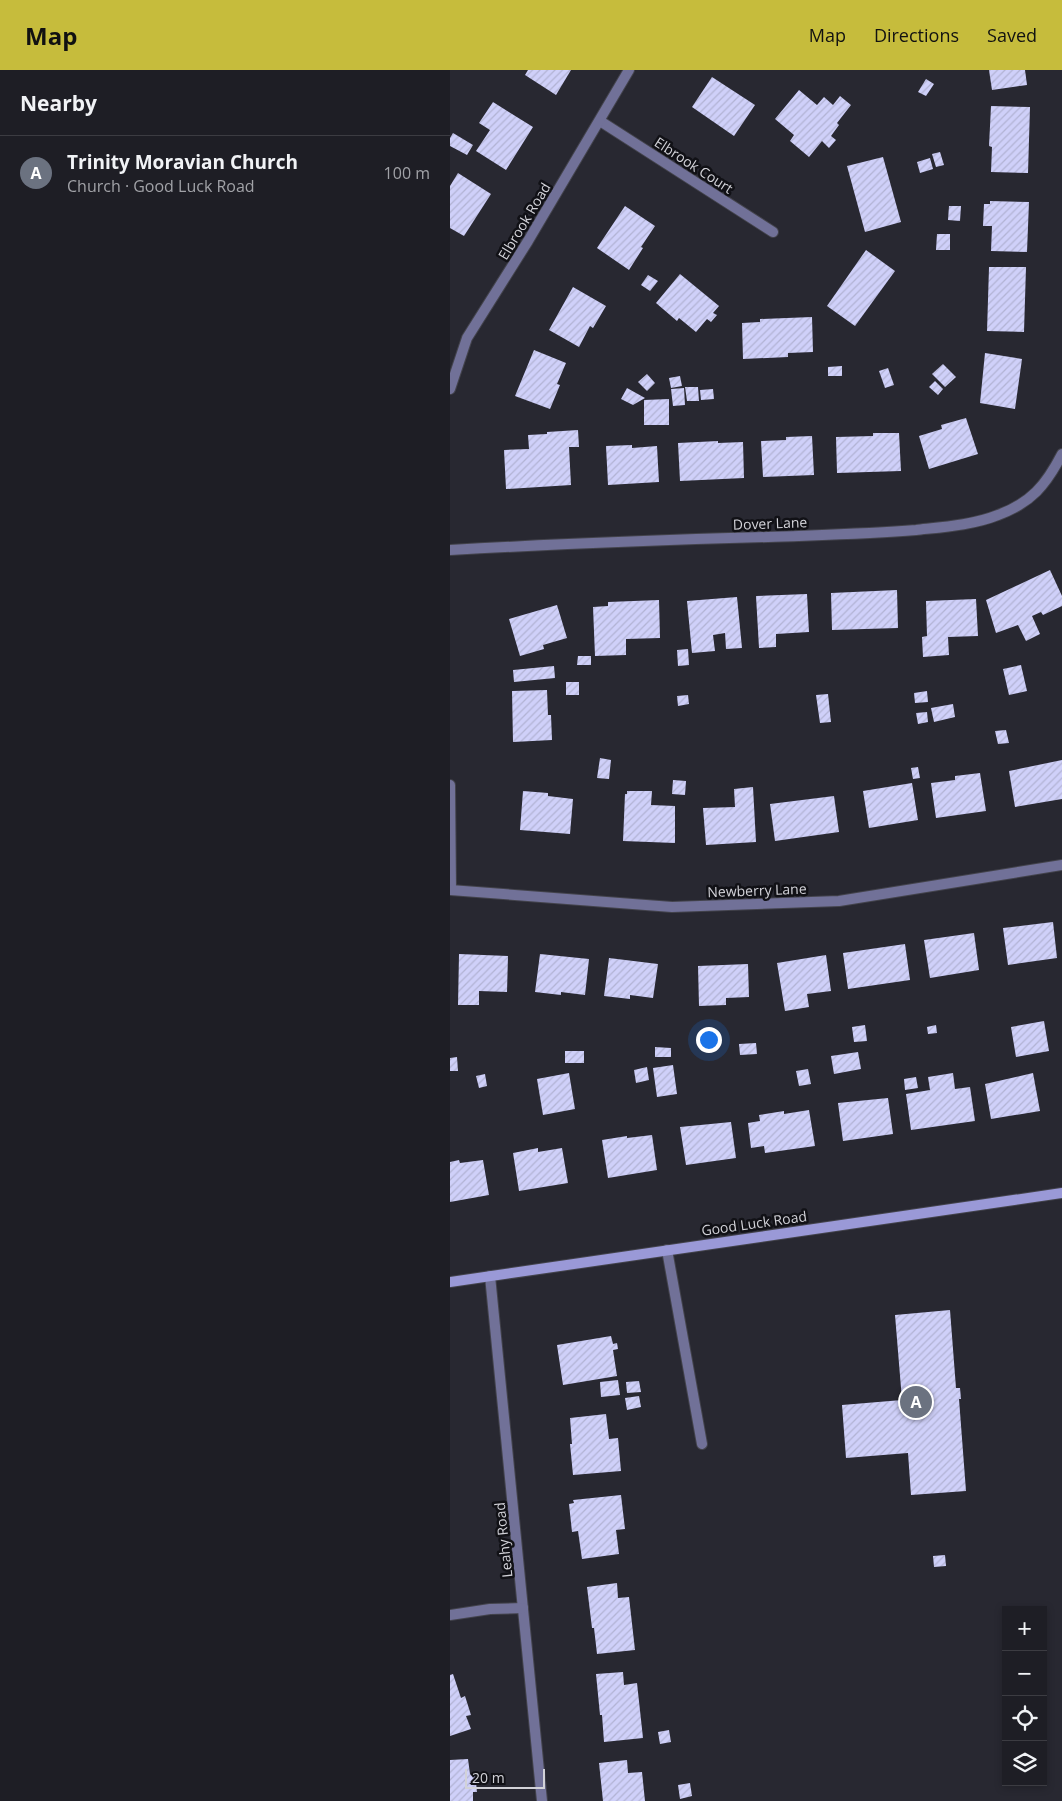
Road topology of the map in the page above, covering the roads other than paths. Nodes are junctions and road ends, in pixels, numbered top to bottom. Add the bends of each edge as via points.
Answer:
1 (629, 70) edge
2 (600, 121) junction
3 (773, 232) dead end
4 (450, 389) edge
5 (1062, 454) edge
6 (450, 550) edge
7 (450, 785) edge
8 (1062, 865) edge
9 (450, 890) edge
10 (1062, 1193) edge
11 (667, 1250) junction
12 (490, 1276) junction
13 (450, 1282) edge
14 (702, 1444) dead end
15 (523, 1608) junction
16 (450, 1615) edge
17 (542, 1801) edge

1 - 2 street, Elbrook Road
2 - 3 street, Elbrook Court
2 - 4 street, Elbrook Road via 467,338
5 - 6 street, Dover Lane via 1047,480 1023,504 996,516 963,524 898,532 630,540
7 - 9 street
8 - 9 street, Newberry Lane via 839,901 672,907
10 - 11 main road, Good Luck Road
11 - 12 main road, Good Luck Road
11 - 14 street
12 - 13 main road, Good Luck Road
12 - 15 street, Leahy Road
15 - 16 street
15 - 17 street, Leahy Road

